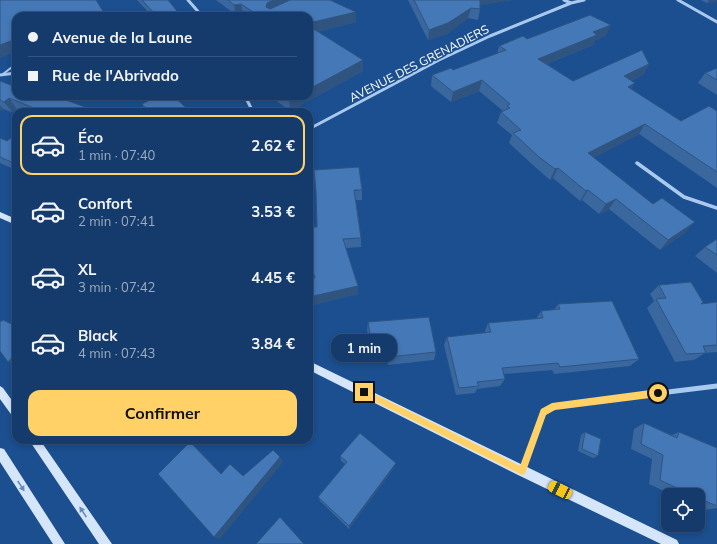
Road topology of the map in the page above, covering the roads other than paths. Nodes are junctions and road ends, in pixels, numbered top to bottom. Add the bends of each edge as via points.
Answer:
1 (188, 0) edge
2 (564, 0) edge
3 (584, 0) edge
4 (678, 0) edge
5 (572, 4) junction
6 (198, 12) edge
7 (717, 22) edge
8 (12, 67) edge
9 (12, 74) edge
10 (2, 75) edge
11 (313, 127) edge
12 (637, 163) dead end
13 (717, 208) edge
14 (0, 215) edge
15 (12, 220) edge
16 (313, 367) edge
17 (717, 386) edge
18 (0, 391) edge
19 (12, 408) edge
20 (37, 444) edge
21 (0, 453) edge
22 (522, 471) junction
23 (59, 544) edge
24 (106, 544) edge
25 (673, 544) edge

1 - 6 street
2 - 5 street
3 - 5 street, AVENUE DES GRENADIERS
4 - 7 street
5 - 11 street, AVENUE DES GRENADIERS via 490,36 439,60
8 - 10 lane
9 - 10 street
12 - 13 street via 684,196
14 - 15 street
16 - 22 street
17 - 22 street via 554,406 543,412
18 - 19 street
24 -> 20 street
21 -> 23 street
22 - 25 street

